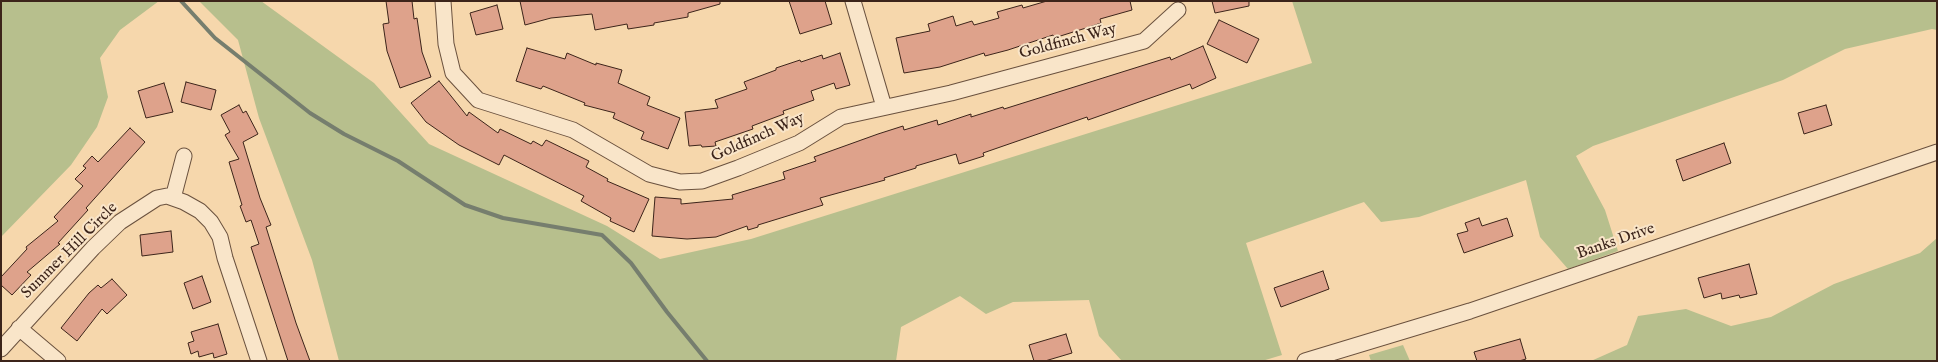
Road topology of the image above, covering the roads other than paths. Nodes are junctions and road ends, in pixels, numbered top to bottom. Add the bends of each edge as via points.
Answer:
1 (443, 1) edge
2 (853, 1) edge
3 (1178, 10) dead end
4 (884, 107) junction
5 (1937, 152) edge
6 (184, 156) dead end
7 (173, 198) junction
8 (19, 328) junction
9 (1, 349) edge
10 (58, 361) edge
11 (258, 361) edge
12 (1305, 361) edge

1 - 4 street, Goldfinch Way via 446,44 453,73 478,100 574,130 649,174 680,182 702,181 738,168 799,143 842,116
2 - 4 street
3 - 4 street, Goldfinch Way via 1144,41 951,93
5 - 12 street, Banks Drive via 1470,311
6 - 7 street
7 - 8 street, Summer Hill Circle via 157,198 120,222
7 - 11 street, Summer Hill Circle via 200,211 211,222 220,237
8 - 9 street, Summer Hill Circle
8 - 10 street

